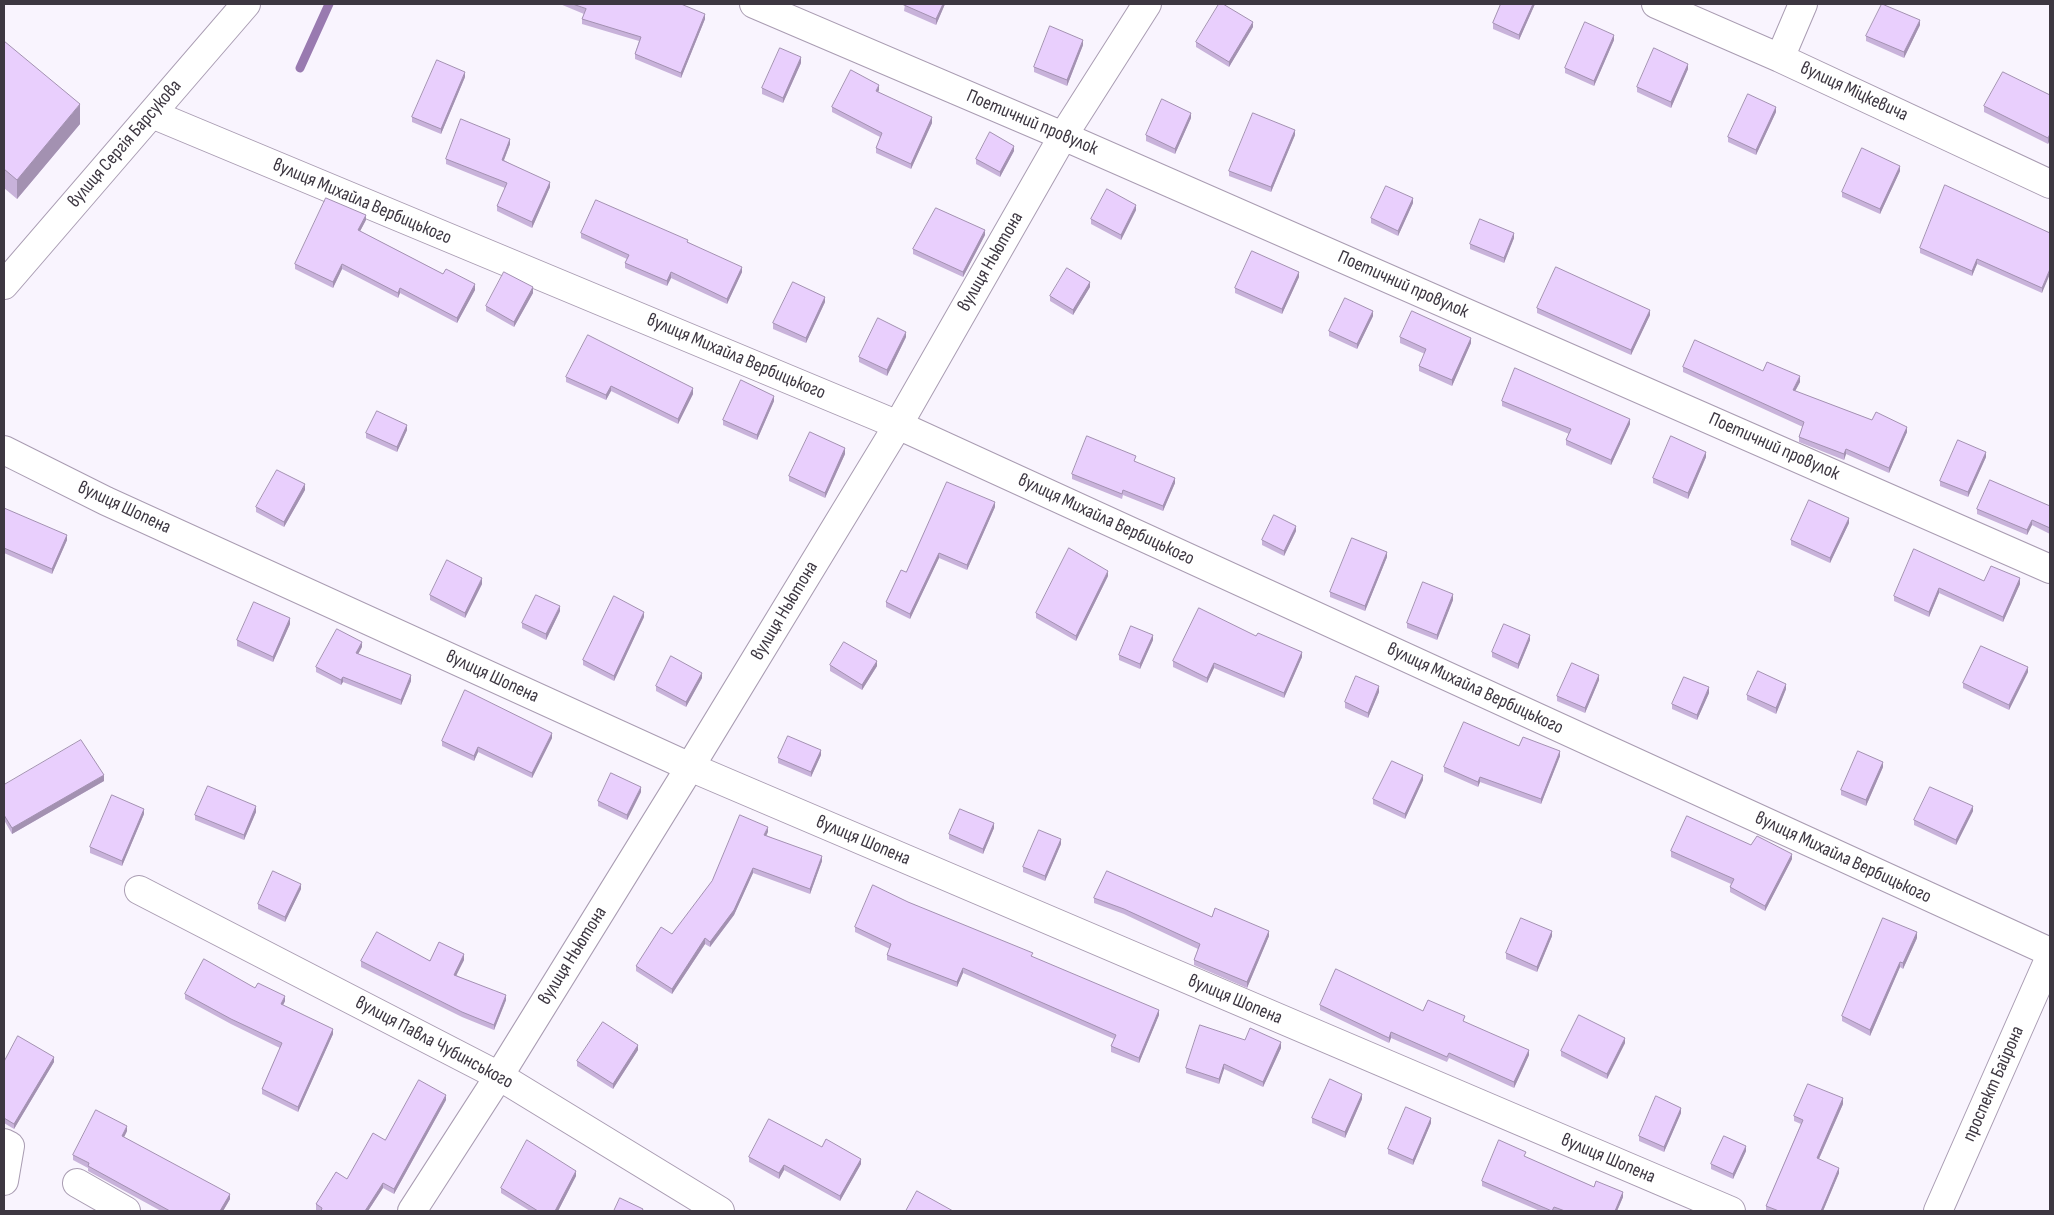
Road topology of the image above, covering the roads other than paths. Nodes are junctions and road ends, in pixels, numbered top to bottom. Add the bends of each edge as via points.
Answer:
1 (246, 4) edge
2 (754, 4) edge
3 (1147, 4) edge
4 (1656, 4) edge
5 (1803, 4) edge
6 (1780, 58) junction
7 (152, 114) junction
8 (1063, 136) junction
9 (2050, 184) edge
10 (4, 285) edge
11 (898, 425) junction
12 (4, 450) edge
13 (2050, 568) edge
14 (690, 767) junction
15 (139, 890) dead end
16 (2050, 952) edge
17 (2050, 957) edge
18 (499, 1076) junction
19 (7, 1144) edge
20 (4, 1181) edge
21 (76, 1183) dead end
22 (126, 1211) edge
23 (412, 1211) edge
24 (720, 1211) edge
25 (1731, 1211) edge
26 (1938, 1211) edge

1 - 7 street, вулиця Сергія Барсукова
2 - 8 street, Поетичний провулок
3 - 8 street, вулиця Ньютона
4 - 6 street, вулиця Міцкевича
5 - 6 street
6 - 9 street, вулиця Міцкевича
7 - 10 street, вулиця Сергія Барсукова
7 - 11 street, вулиця Михайла Вербицького
8 - 11 street, вулиця Ньютона
8 - 13 street, Поетичний провулок
11 - 14 street, вулиця Ньютона
11 - 16 street, вулиця Михайла Вербицького
12 - 14 street, вулиця Шопена via 106,501
14 - 18 street, вулиця Ньютона
14 - 25 street, вулиця Шопена
15 - 18 street, вулиця Павла Чубинського
17 - 26 street, проспект Байрона
18 - 23 street, вулиця Ньютона
18 - 24 street, вулиця Павла Чубинського
19 - 20 street
21 - 22 street

